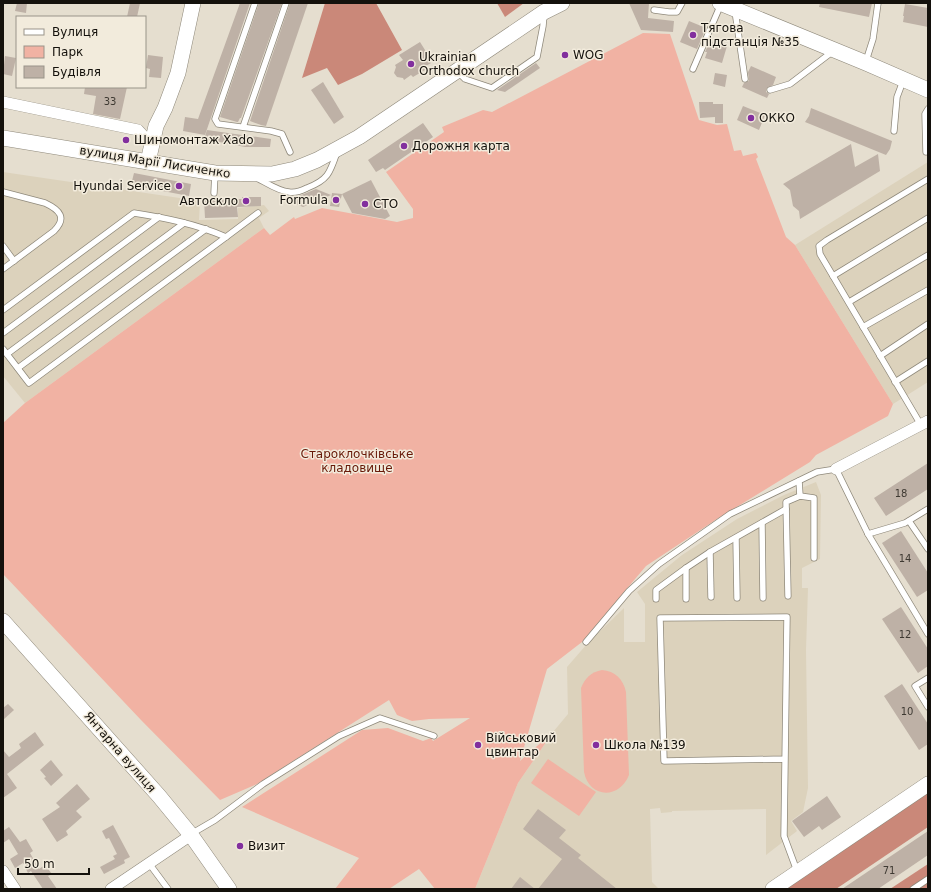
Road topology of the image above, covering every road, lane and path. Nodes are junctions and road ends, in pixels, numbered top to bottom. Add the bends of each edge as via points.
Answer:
1 (193, 3) edge
2 (255, 3) edge
3 (286, 3) edge
4 (562, 3) edge
5 (682, 3) edge
6 (878, 3) edge
7 (732, 7) edge
8 (549, 8) edge
9 (654, 10) dead end
10 (834, 50) junction
11 (866, 63) junction
12 (693, 69) dead end
13 (457, 71) junction
14 (745, 79) dead end
15 (904, 79) junction
16 (770, 90) dead end
17 (928, 90) edge
18 (3, 102) edge
19 (928, 109) edge
20 (243, 127) junction
21 (894, 131) dead end
22 (3, 138) edge
23 (151, 144) junction
24 (338, 149) junction
25 (290, 152) dead end
26 (926, 152) dead end
27 (148, 162) junction
28 (214, 173) junction
29 (250, 174) junction
30 (928, 179) edge
31 (3, 192) edge
32 (214, 193) dead end
33 (258, 213) dead end
34 (159, 217) junction
35 (928, 218) edge
36 (184, 223) junction
37 (206, 229) junction
38 (226, 237) junction
39 (3, 246) edge
40 (928, 255) edge
41 (14, 261) junction
42 (3, 270) edge
43 (833, 276) junction
44 (928, 290) edge
45 (848, 302) junction
46 (3, 310) edge
47 (928, 324) edge
48 (863, 327) junction
49 (3, 334) edge
50 (3, 349) edge
51 (7, 354) junction
52 (880, 356) junction
53 (928, 361) edge
54 (18, 368) junction
55 (895, 382) junction
56 (924, 423) edge
57 (836, 469) junction
58 (799, 481) junction
59 (800, 496) junction
60 (928, 509) edge
61 (786, 510) junction
62 (909, 521) junction
63 (762, 523) junction
64 (868, 534) junction
65 (736, 538) junction
66 (928, 549) edge
67 (710, 552) junction
68 (814, 558) dead end
69 (686, 568) junction
70 (788, 596) dead end
71 (711, 597) dead end
72 (737, 598) dead end
73 (763, 598) dead end
74 (656, 599) dead end
75 (686, 599) dead end
76 (3, 621) edge
77 (928, 634) edge
78 (586, 642) dead end
79 (928, 678) edge
80 (928, 707) edge
81 (434, 736) dead end
82 (785, 759) junction
83 (928, 784) edge
84 (191, 834) junction
85 (148, 862) junction
86 (3, 871) edge
87 (798, 872) junction
88 (928, 879) edge
89 (15, 889) edge
90 (111, 889) edge
91 (168, 889) edge
92 (229, 889) edge
93 (773, 889) edge
94 (913, 889) edge

1 - 23 main road via 178,73
2 - 20 lane via 215,119 218,124
3 - 20 lane
4 - 8 main road, вулиця Марії Лисиченко
5 - 9 lane via 677,12
6 - 11 lane via 873,39
7 - 10 main road
7 - 12 lane
7 - 14 lane via 738,23
8 - 13 main road, вулиця Марії Лисиченко
8 - 13 lane via 537,57 492,88 465,78
10 - 11 main road
10 - 16 lane via 790,84
11 - 15 main road
13 - 24 main road, вулиця Марії Лисиченко
15 - 17 main road
15 - 21 lane via 897,97
18 - 23 street via 138,130
19 - 26 lane via 925,114
20 - 25 lane via 282,134
22 - 27 main road, вулиця Марії Лисиченко
23 - 27 main road
24 - 29 main road, вулиця Марії Лисиченко via 295,169 272,174
24 - 29 lane via 331,169 324,179 297,192 280,190
27 - 28 main road, вулиця Марії Лисиченко
28 - 29 main road, вулиця Марії Лисиченко
28 - 32 lane
30 - 43 lane via 819,246 820,254
31 - 41 lane via 45,203 62,218 54,231
33 - 38 lane
34 - 36 lane
34 - 46 lane via 134,212
34 - 49 lane
35 - 43 lane
36 - 37 lane
36 - 51 lane
37 - 38 lane
37 - 54 lane
38 - 54 lane via 29,383
39 - 41 lane
40 - 45 lane
41 - 42 lane
43 - 45 lane
44 - 48 lane
45 - 48 lane
47 - 52 lane
48 - 52 lane
50 - 51 lane
51 - 54 lane
52 - 55 lane
53 - 55 lane
55 - 56 lane
56 - 57 street
57 - 58 lane via 817,472
57 - 64 lane
58 - 59 lane
58 - 78 lane via 730,514 659,564 630,591
59 - 61 lane via 786,502
59 - 68 lane via 814,498
60 - 62 lane
61 - 63 lane
61 - 70 lane
62 - 64 lane
62 - 66 lane
63 - 65 lane
63 - 73 lane
64 - 77 lane
65 - 67 lane
65 - 72 lane
67 - 69 lane
67 - 71 lane
69 - 74 lane via 656,590
69 - 75 lane
76 - 84 main road, Янтарна вулиця
79 - 80 lane via 915,686
81 - 84 lane via 380,718 333,740
82 - 82 lane via 664,761 660,618 787,617
82 - 87 lane via 784,836
83 - 87 main road
84 - 85 street
84 - 92 main road, Янтарна вулиця
85 - 90 street
85 - 91 lane
86 - 89 street
87 - 93 main road
88 - 94 lane

